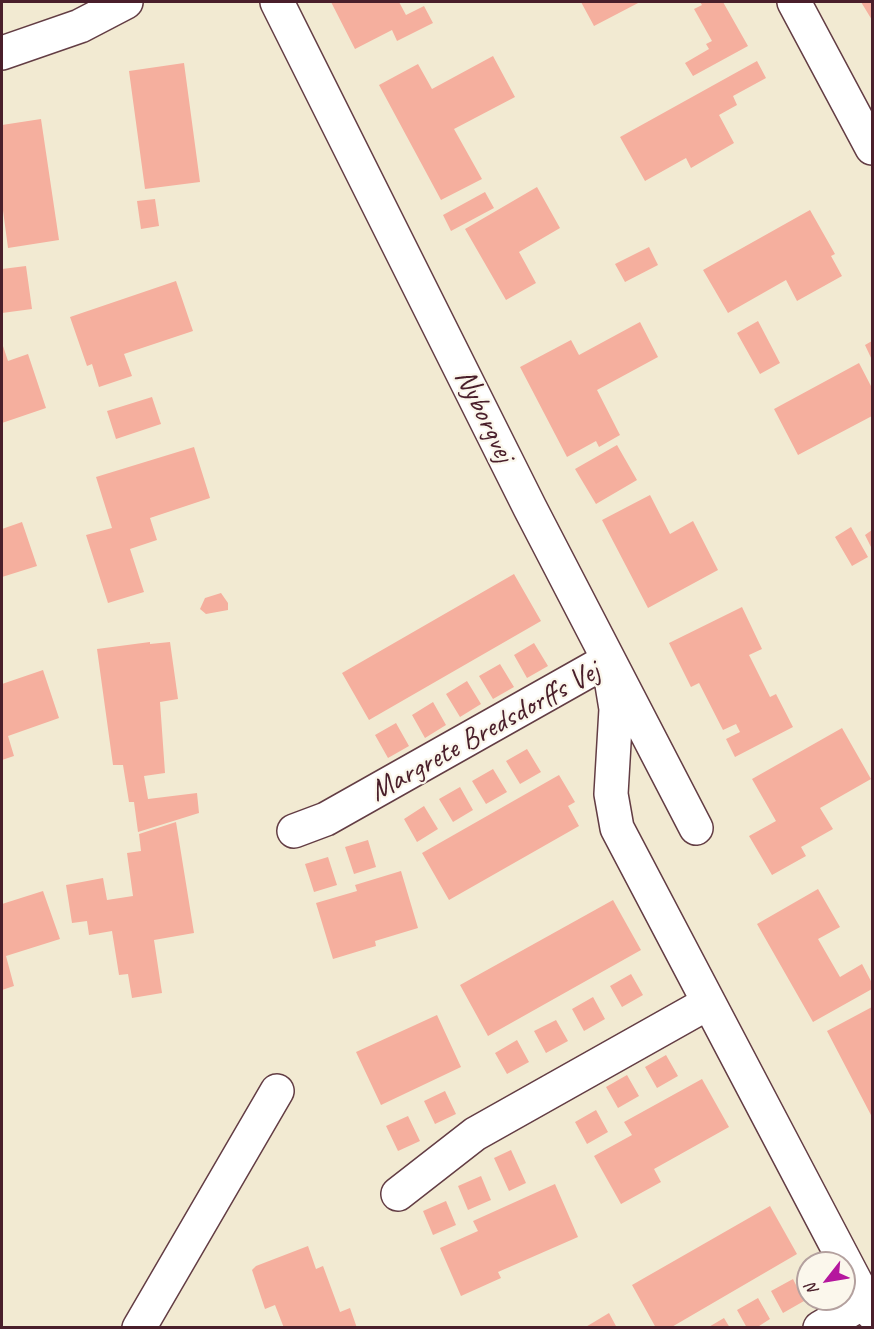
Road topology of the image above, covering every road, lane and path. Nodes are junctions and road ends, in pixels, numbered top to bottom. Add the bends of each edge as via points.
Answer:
1 (126, 2) edge
2 (277, 2) edge
3 (794, 2) edge
4 (2, 53) edge
5 (873, 148) edge
6 (608, 660) junction
7 (696, 828) dead end
8 (294, 831) dead end
9 (708, 1004) junction
10 (277, 1090) dead end
11 (398, 1194) dead end
12 (869, 1307) edge
13 (139, 1328) edge
14 (820, 1328) edge

1 - 4 street via 80,26
2 - 6 street, Nyborgvej
3 - 5 street
6 - 7 street, Nyborgvej
6 - 8 street, Margrete Bredsdorffs Vej via 326,819
6 - 9 street, Margrete Bredsdorffs Vej via 616,709 611,794 617,828
9 - 11 street via 475,1134
9 - 12 street, Margrete Bredsdorffs Vej
10 - 13 street
12 - 14 street, Margrete Bredsdorffs Vej

